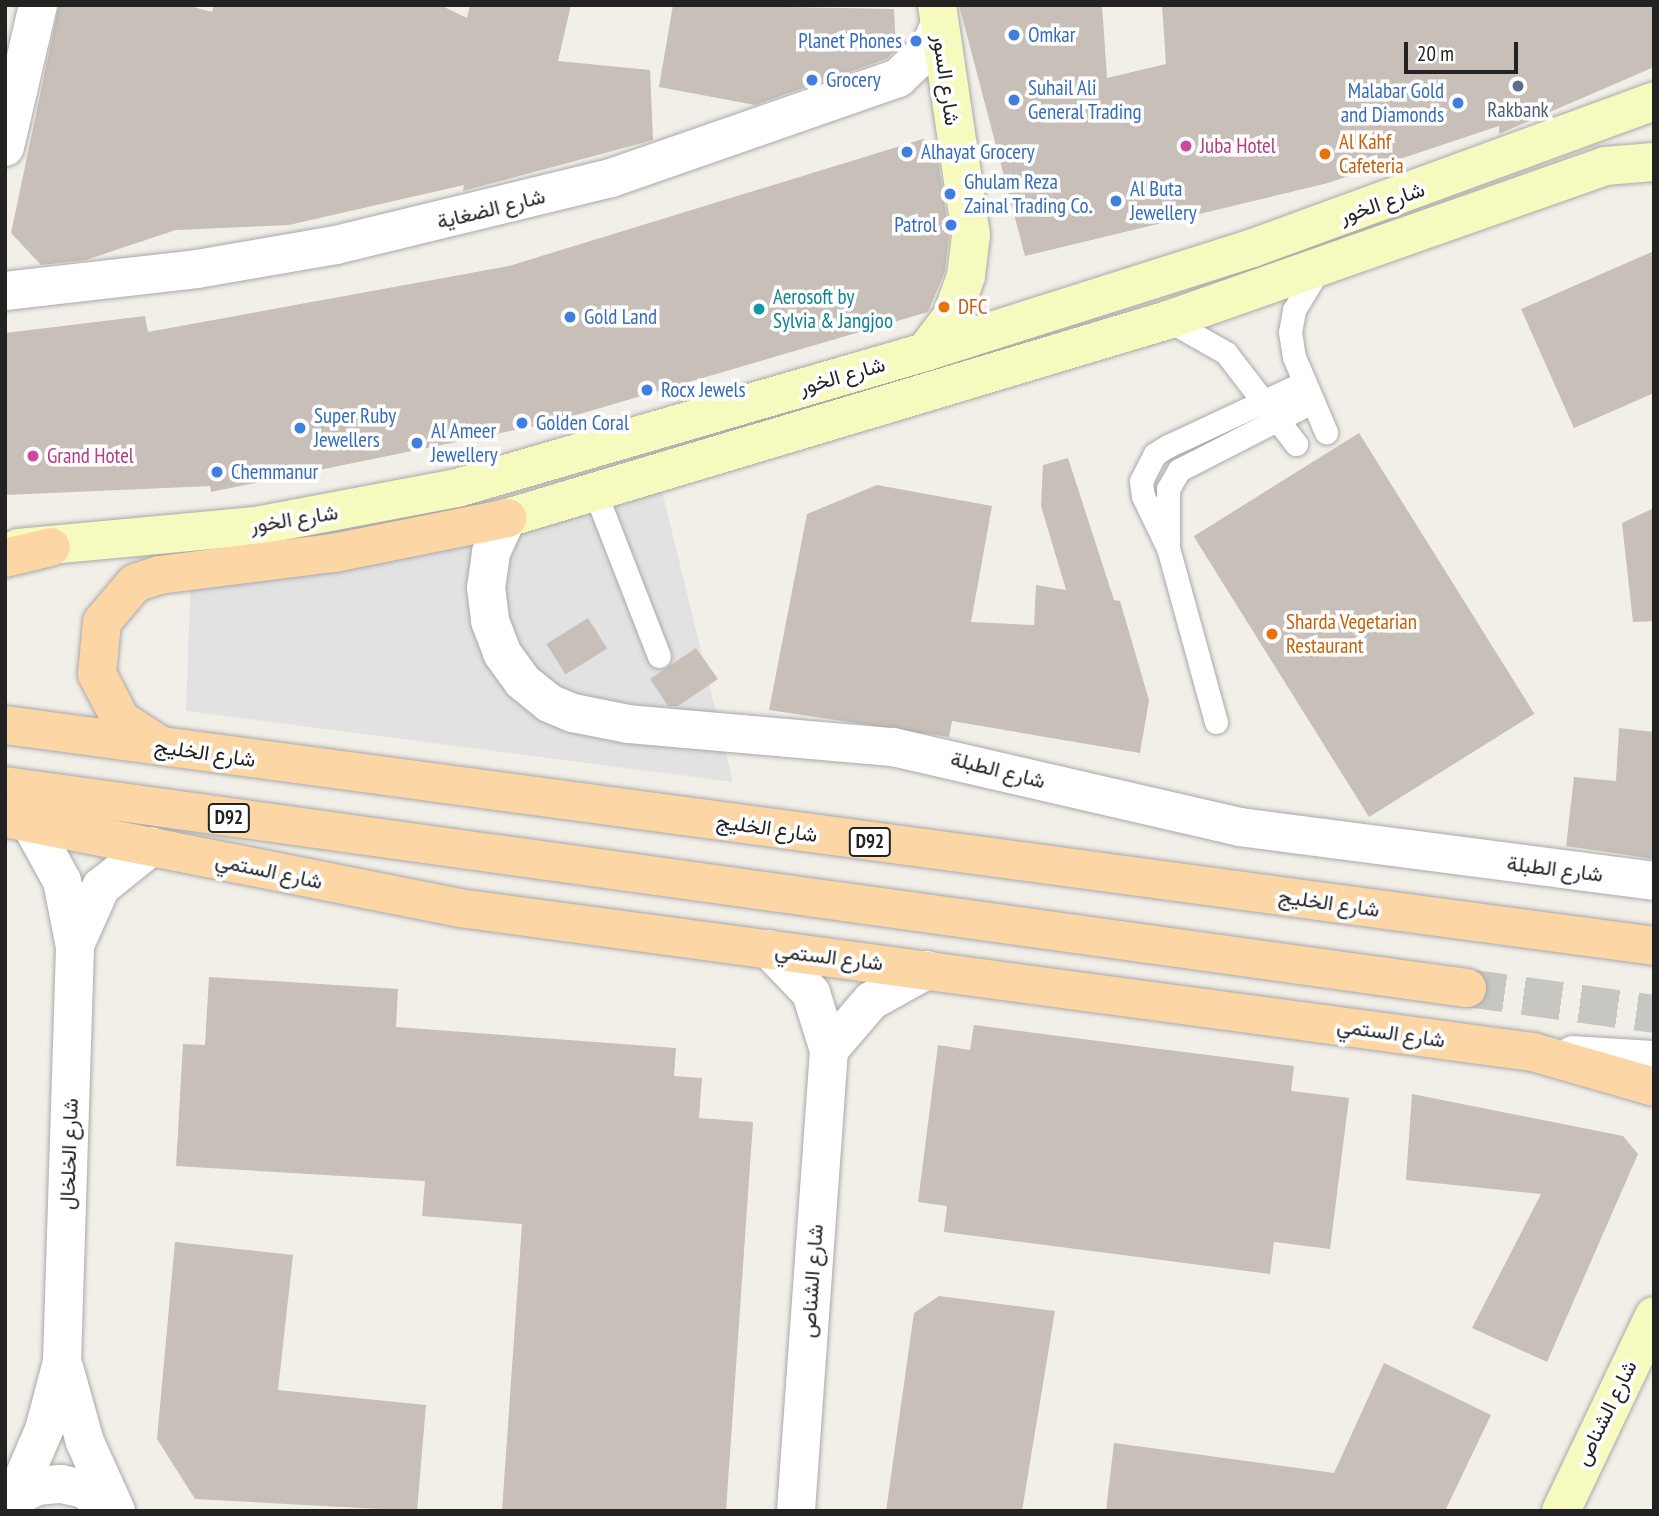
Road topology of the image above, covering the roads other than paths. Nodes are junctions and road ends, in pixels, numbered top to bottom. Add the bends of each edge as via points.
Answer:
1 (38, 5) edge
2 (938, 17) edge
3 (1654, 101) edge
4 (5, 147) edge
5 (1654, 162) edge
6 (1317, 272) junction
7 (5, 291) edge
8 (1168, 320) junction
9 (925, 352) junction
10 (1308, 392) junction
11 (1271, 410) junction
12 (1326, 432) dead end
13 (1296, 444) dead end
14 (595, 492) junction
15 (507, 518) junction
16 (51, 547) junction
17 (5, 548) edge
18 (5, 558) edge
19 (659, 656) dead end
20 (1216, 722) dead end
21 (5, 725) edge
22 (166, 748) junction
23 (5, 786) edge
24 (17, 819) edge
25 (152, 846) junction
26 (1567, 872) junction
27 (1654, 881) edge
28 (1654, 898) edge
29 (1654, 946) edge
30 (75, 947) junction
31 (769, 949) junction
32 (927, 970) junction
33 (1467, 988) tunnel mouth
34 (829, 1050) junction
35 (1532, 1052) junction
36 (1654, 1060) edge
37 (1654, 1087) edge
38 (1654, 1316) edge
39 (62, 1362) junction
40 (8, 1500) edge
41 (114, 1511) edge
42 (796, 1511) edge
43 (1561, 1511) edge

1 - 4 street
2 - 7 street, شارع الضغاية via 930,48 898,78 611,178 336,245 197,269
2 - 9 main road, شارع السور via 971,235 966,276 951,318
3 - 9 main road, شارع الخور via 1253,248
5 - 6 main road, شارع الخور via 1605,166
6 - 8 main road, شارع الخور
6 - 10 lane via 1294,310 1290,332
8 - 11 lane via 1209,338
8 - 14 main road, شارع الخور
9 - 16 main road, شارع الخور via 457,488 256,526
10 - 11 lane
10 - 12 lane
11 - 13 lane
11 - 20 lane via 1168,446 1146,466 1143,496 1168,548
14 - 15 main road, شارع الخور
14 - 19 lane
15 - 22 main road via 334,553 159,575 135,583 102,622 97,674 121,720
15 - 26 street, شارع الطبلة via 491,553 486,587 490,621 502,653 522,681 573,713 628,724 893,747 1240,827
16 - 17 main road, شارع الخور
16 - 18 main road
21 - 22 main road, شارع الخليج / D92
22 - 29 main road, شارع الخليج / D92
23 - 33 main road, D92
24 - 25 main road, شارع الستمي
24 - 30 street, شارع الخلخال via 62,881
25 - 30 street, شارع الخلخال via 101,887
25 - 31 main road, شارع الستمي via 459,908
26 - 27 street, شارع الطبلة
26 - 28 street
30 - 39 street, شارع الخلخال
31 - 32 main road, شارع الستمي
31 - 34 street, شارع الشناص via 811,993
32 - 34 street via 871,1001
32 - 35 main road, شارع الستمي
34 - 42 street, شارع الشناص
35 - 36 street
35 - 37 main road, شارع الستمي
38 - 43 main road, شارع الشناص
39 - 40 street, شارع الخلخال via 44,1430
39 - 41 street, شارع الخلخال via 85,1442
40 - 41 street via 61,1484 84,1489

